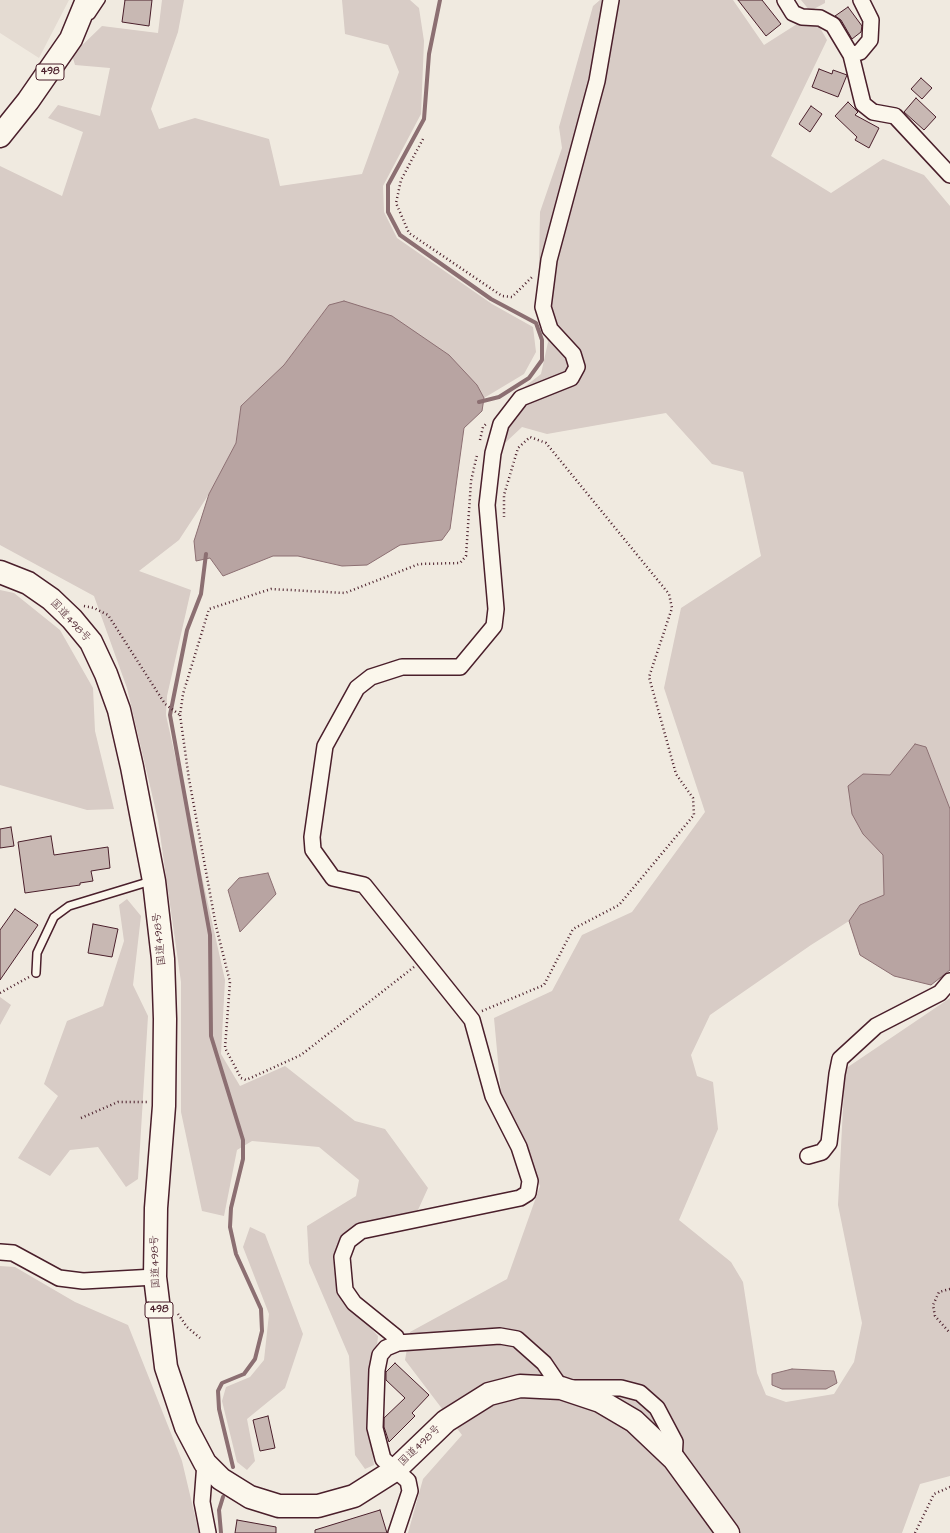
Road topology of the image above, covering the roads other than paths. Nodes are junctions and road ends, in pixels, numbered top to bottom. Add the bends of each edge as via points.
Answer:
1 (87, 0) edge
2 (101, 0) edge
3 (611, 0) edge
4 (786, 0) edge
5 (861, 0) edge
6 (71, 39) junction
7 (851, 54) junction
8 (0, 136) edge
9 (950, 175) edge
10 (0, 572) edge
11 (154, 881) junction
12 (36, 973) road end
13 (950, 981) edge
14 (808, 1156) dead end
15 (0, 1252) edge
16 (155, 1277) junction
17 (398, 1343) junction
18 (561, 1388) junction
19 (205, 1463) junction
20 (395, 1470) junction
21 (208, 1533) edge
22 (396, 1533) edge
23 (728, 1533) edge

1 - 6 highway, 498
2 - 6 lane
3 - 17 street via 597,81 549,260 543,307 550,329 573,354 577,367 571,378 521,398 501,424 493,453 487,505 496,609 494,626 460,667 402,667 371,677 357,688 325,746 312,837 313,850 333,878 364,885 472,1020 493,1096 519,1147 530,1181 528,1193 520,1198 361,1231 348,1241 342,1257 345,1290 354,1304 396,1337
4 - 7 street via 793,13 802,17 820,18 833,26
5 - 7 street via 871,20 870,40 860,52
6 - 8 highway, 498
7 - 9 street via 863,104 873,112 895,116
10 - 11 highway, 国道498号 / 498 via 28,583 51,599 91,642 119,710
11 - 12 lane via 69,906 54,917 37,953
11 - 16 highway, 国道498号 / 498 via 163,958 165,1019 164,1106 156,1208
13 - 14 street via 940,993 876,1026 840,1059 829,1143 822,1152
15 - 16 street via 13,1253 59,1278 83,1281
16 - 19 highway, 国道498号 / 498 via 166,1367 186,1427
17 - 18 street via 500,1336 517,1339 544,1363
17 - 20 street via 386,1348 380,1355 375,1428 383,1459
18 - 20 highway, 国道498号 / 498 via 520,1386 489,1394 446,1421
18 - 23 highway, 国道498号 / 498 via 600,1401 634,1421 674,1459
19 - 20 highway, 国道498号 / 498 via 221,1479 250,1497 278,1506 318,1506 354,1496
19 - 21 street via 202,1502
20 - 22 street via 408,1481 410,1491

